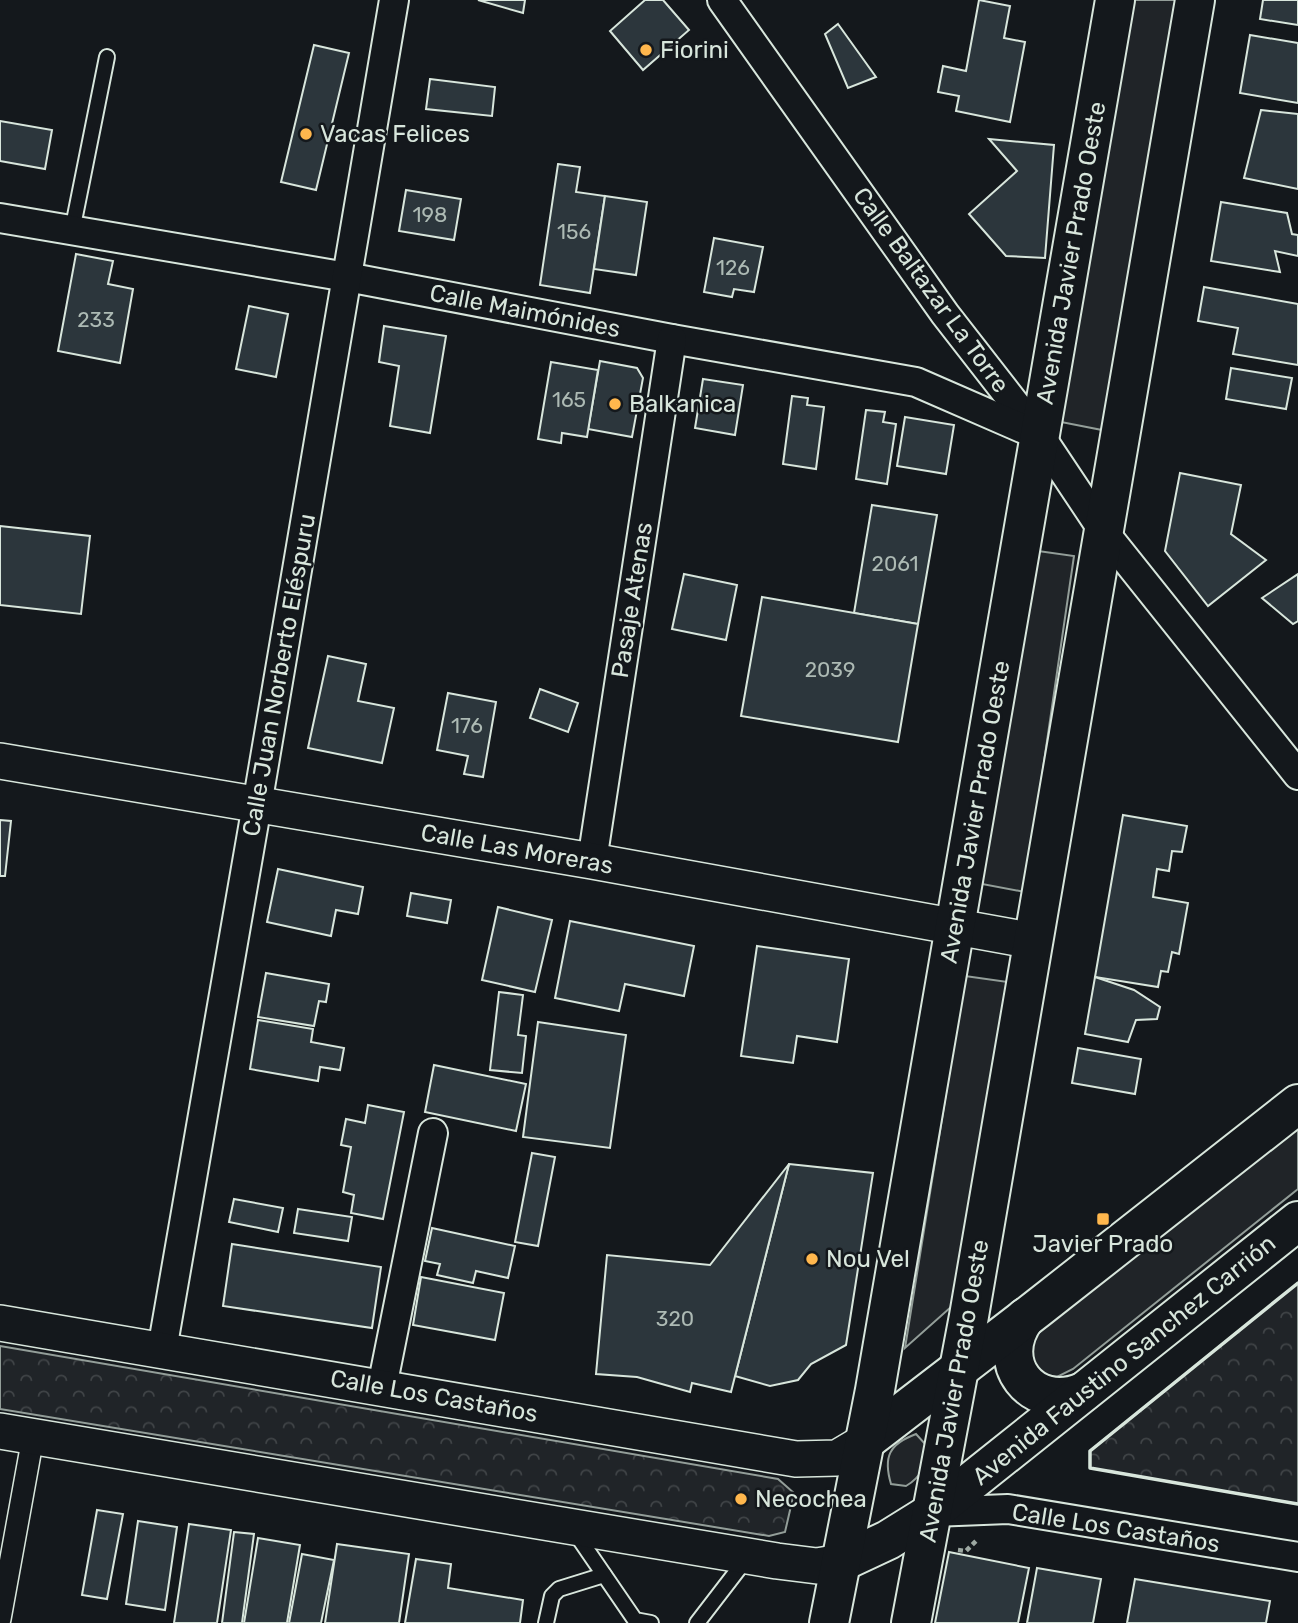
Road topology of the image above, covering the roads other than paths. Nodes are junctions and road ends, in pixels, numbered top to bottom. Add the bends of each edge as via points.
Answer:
1 (394, 0) edge
2 (722, 0) edge
3 (1115, 0) edge
4 (1195, 0) edge
5 (107, 57) dead end
6 (0, 218) edge
7 (72, 231) junction
8 (347, 277) junction
9 (671, 339) junction
10 (1040, 436) junction
11 (1104, 532) junction
12 (0, 761) edge
13 (1298, 775) edge
14 (257, 805) junction
15 (592, 861) junction
16 (955, 927) junction
17 (1034, 941) junction
18 (1298, 1104) edge
19 (433, 1133) dead end
20 (1298, 1221) edge
21 (1025, 1318) junction
22 (0, 1323) edge
23 (162, 1349) junction
24 (960, 1368) junction
25 (382, 1388) junction
26 (1083, 1392) junction
27 (17, 1434) edge
28 (864, 1442) junction
29 (933, 1512) junction
30 (571, 1527) junction
31 (748, 1556) junction
32 (1298, 1557) edge
33 (841, 1562) junction
34 (604, 1575) junction
35 (0, 1619) edge
36 (546, 1623) edge
37 (651, 1623) edge
38 (697, 1623) edge
39 (829, 1623) edge
40 (911, 1623) edge

1 - 8 street, Calle Juan Norberto Eléspuru
2 - 10 street, Calle Baltazar La Torre via 946,314
3 - 10 main road, Avenida Javier Prado Oeste
4 - 11 main road, Avenida Javier Prado Oeste
5 - 7 lane
6 - 7 street, Calle Maimónides
7 - 8 street, Calle Maimónides
8 - 9 street, Calle Maimónides
8 - 14 street, Calle Juan Norberto Eléspuru
9 - 10 street, Calle Maimónides via 916,382
9 - 15 street, Pasaje Atenas
10 - 11 street, Calle Baltazar La Torre
10 - 16 main road, Avenida Javier Prado Oeste
11 - 13 street, Calle Baltazar La Torre
11 - 17 main road, Avenida Javier Prado Oeste
12 - 14 street, Calle Las Moreras
14 - 15 street, Calle Las Moreras
14 - 23 street, Calle Juan Norberto Eléspuru
15 - 16 street, Calle Las Moreras
16 - 17 street, Calle Las Moreras
16 - 28 main road, Avenida Javier Prado Oeste
17 - 24 main road, Avenida Javier Prado Oeste
18 - 21 main road
19 - 25 street
20 - 26 main road, Avenida Faustino Sanchez Carrión
21 - 24 main road
21 - 26 main road via 1013,1340 1013,1352 1026,1383 1053,1397
22 - 23 street, Calle Los Castaños
23 - 25 street, Calle Los Castaños
24 - 28 main road
24 - 29 main road, Avenida Javier Prado Oeste
25 - 28 street, Calle Los Castaños via 796,1459 838,1458
26 - 29 main road, Avenida Faustino Sanchez Carrión
27 - 30 street
27 - 35 street
28 - 33 main road, Avenida Javier Prado Oeste
29 - 32 street, Calle Los Castaños via 1008,1509
29 - 33 main road, Avenida Faustino Sanchez Carrión via 888,1541
29 - 40 main road, Avenida Javier Prado Oeste
30 - 31 street
30 - 34 lane
31 - 33 street via 817,1566
31 - 38 lane
33 - 39 main road, Avenida Javier Prado Oeste
34 - 36 lane via 559,1589 552,1596
34 - 37 lane via 635,1620

